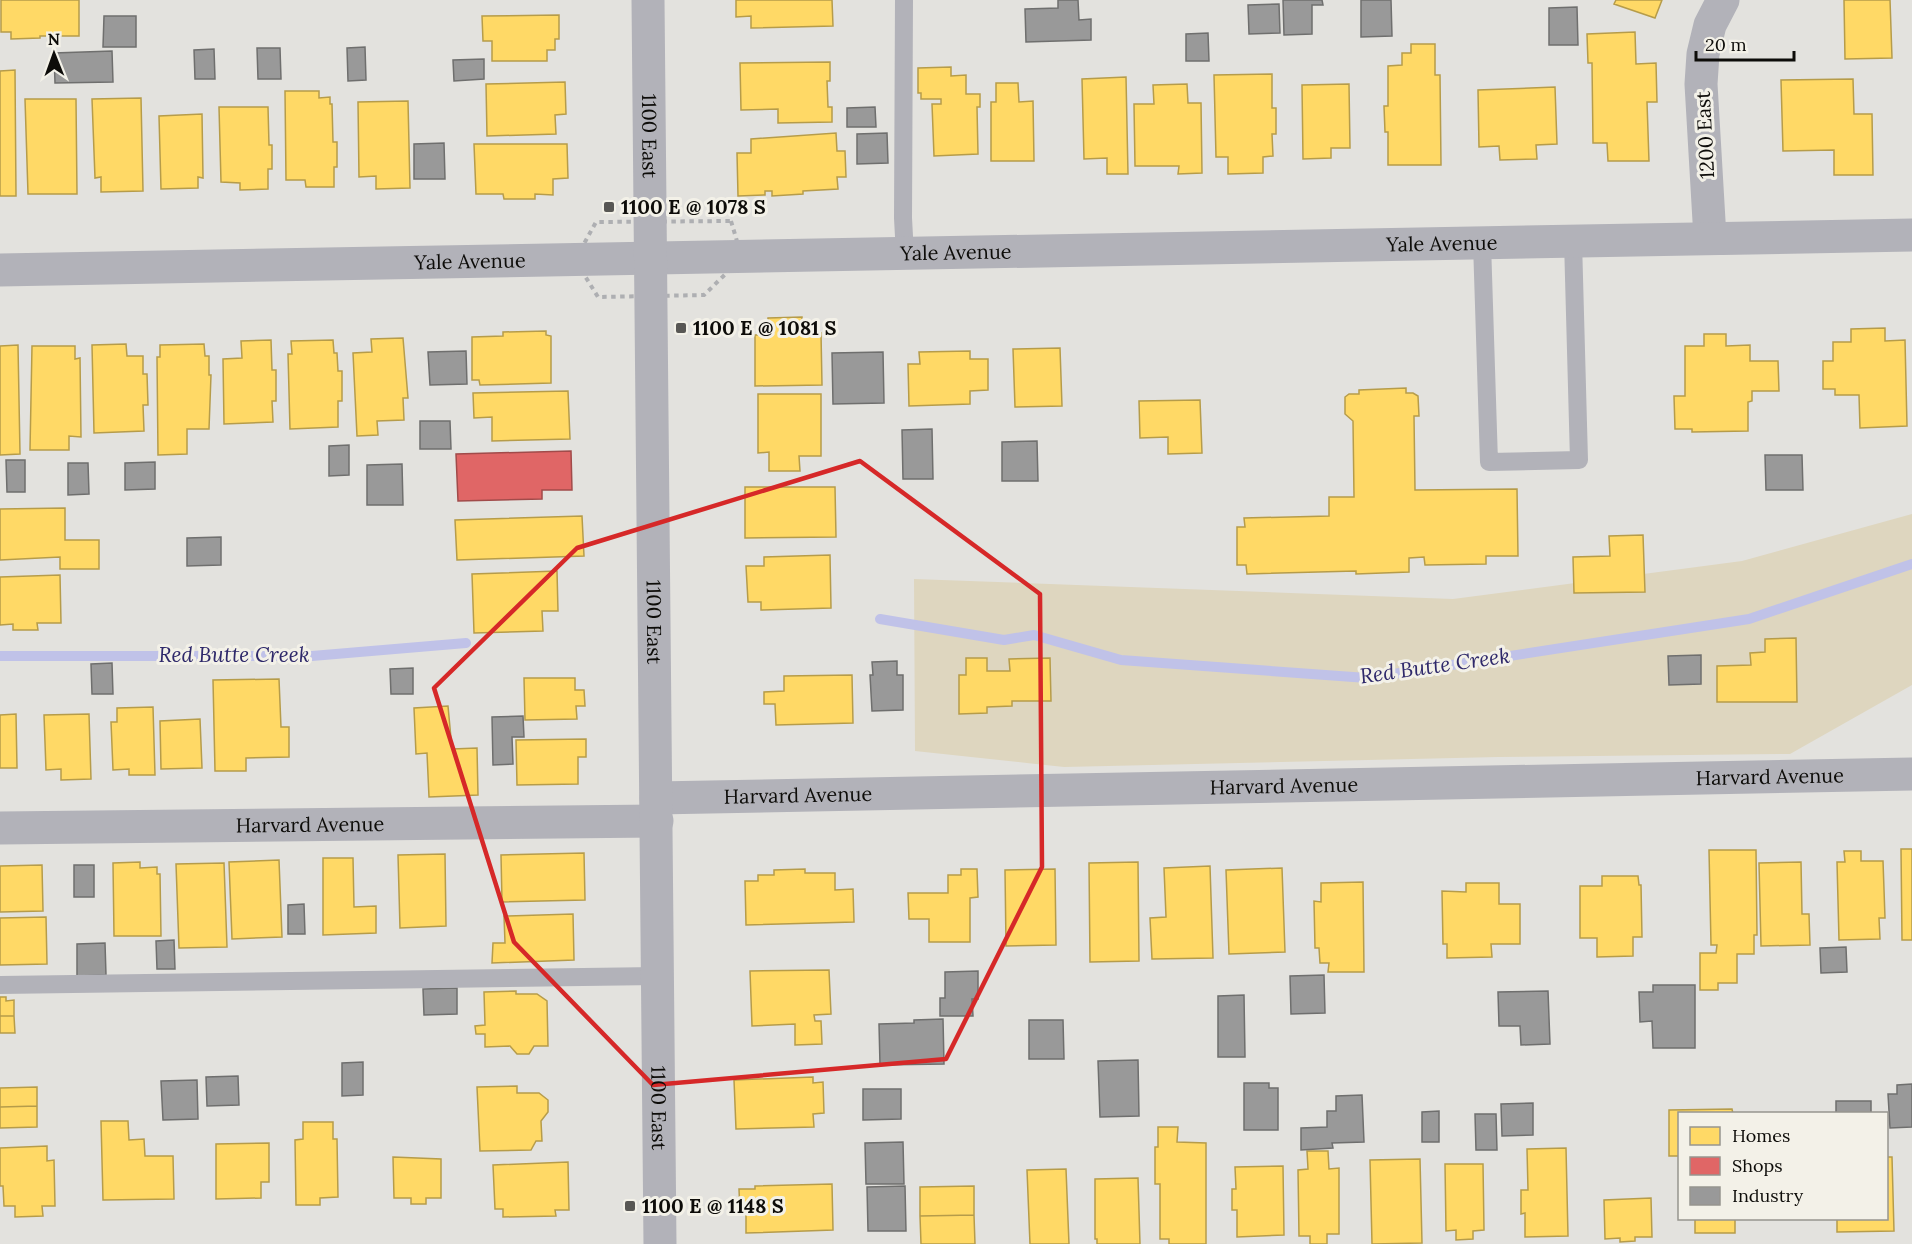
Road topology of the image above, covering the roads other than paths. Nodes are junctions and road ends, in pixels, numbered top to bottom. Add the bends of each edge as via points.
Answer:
1 (648, 0) edge
2 (904, 0) edge
3 (1723, 0) edge
4 (1912, 235) edge
5 (1710, 238) junction
6 (1573, 241) junction
7 (1482, 243) junction
8 (905, 255) junction
9 (651, 260) junction
10 (0, 270) edge
11 (1912, 774) edge
12 (657, 809) junction
13 (0, 828) edge
14 (658, 976) junction
15 (0, 985) edge
16 (660, 1244) edge

1 - 9 street, 1100 East
2 - 8 lane
3 - 5 street, 1200 East via 1710,25 1701,84
4 - 5 street, Yale Avenue
5 - 6 street, Yale Avenue
6 - 7 street, Yale Avenue
6 - 7 lane via 1579,460 1489,462
7 - 8 street, Yale Avenue
8 - 9 street, Yale Avenue
9 - 10 street, Yale Avenue
9 - 12 street, 1100 East
11 - 12 street, Harvard Avenue
12 - 13 street, Harvard Avenue
12 - 14 street, 1100 East
14 - 15 lane
14 - 16 street, 1100 East

